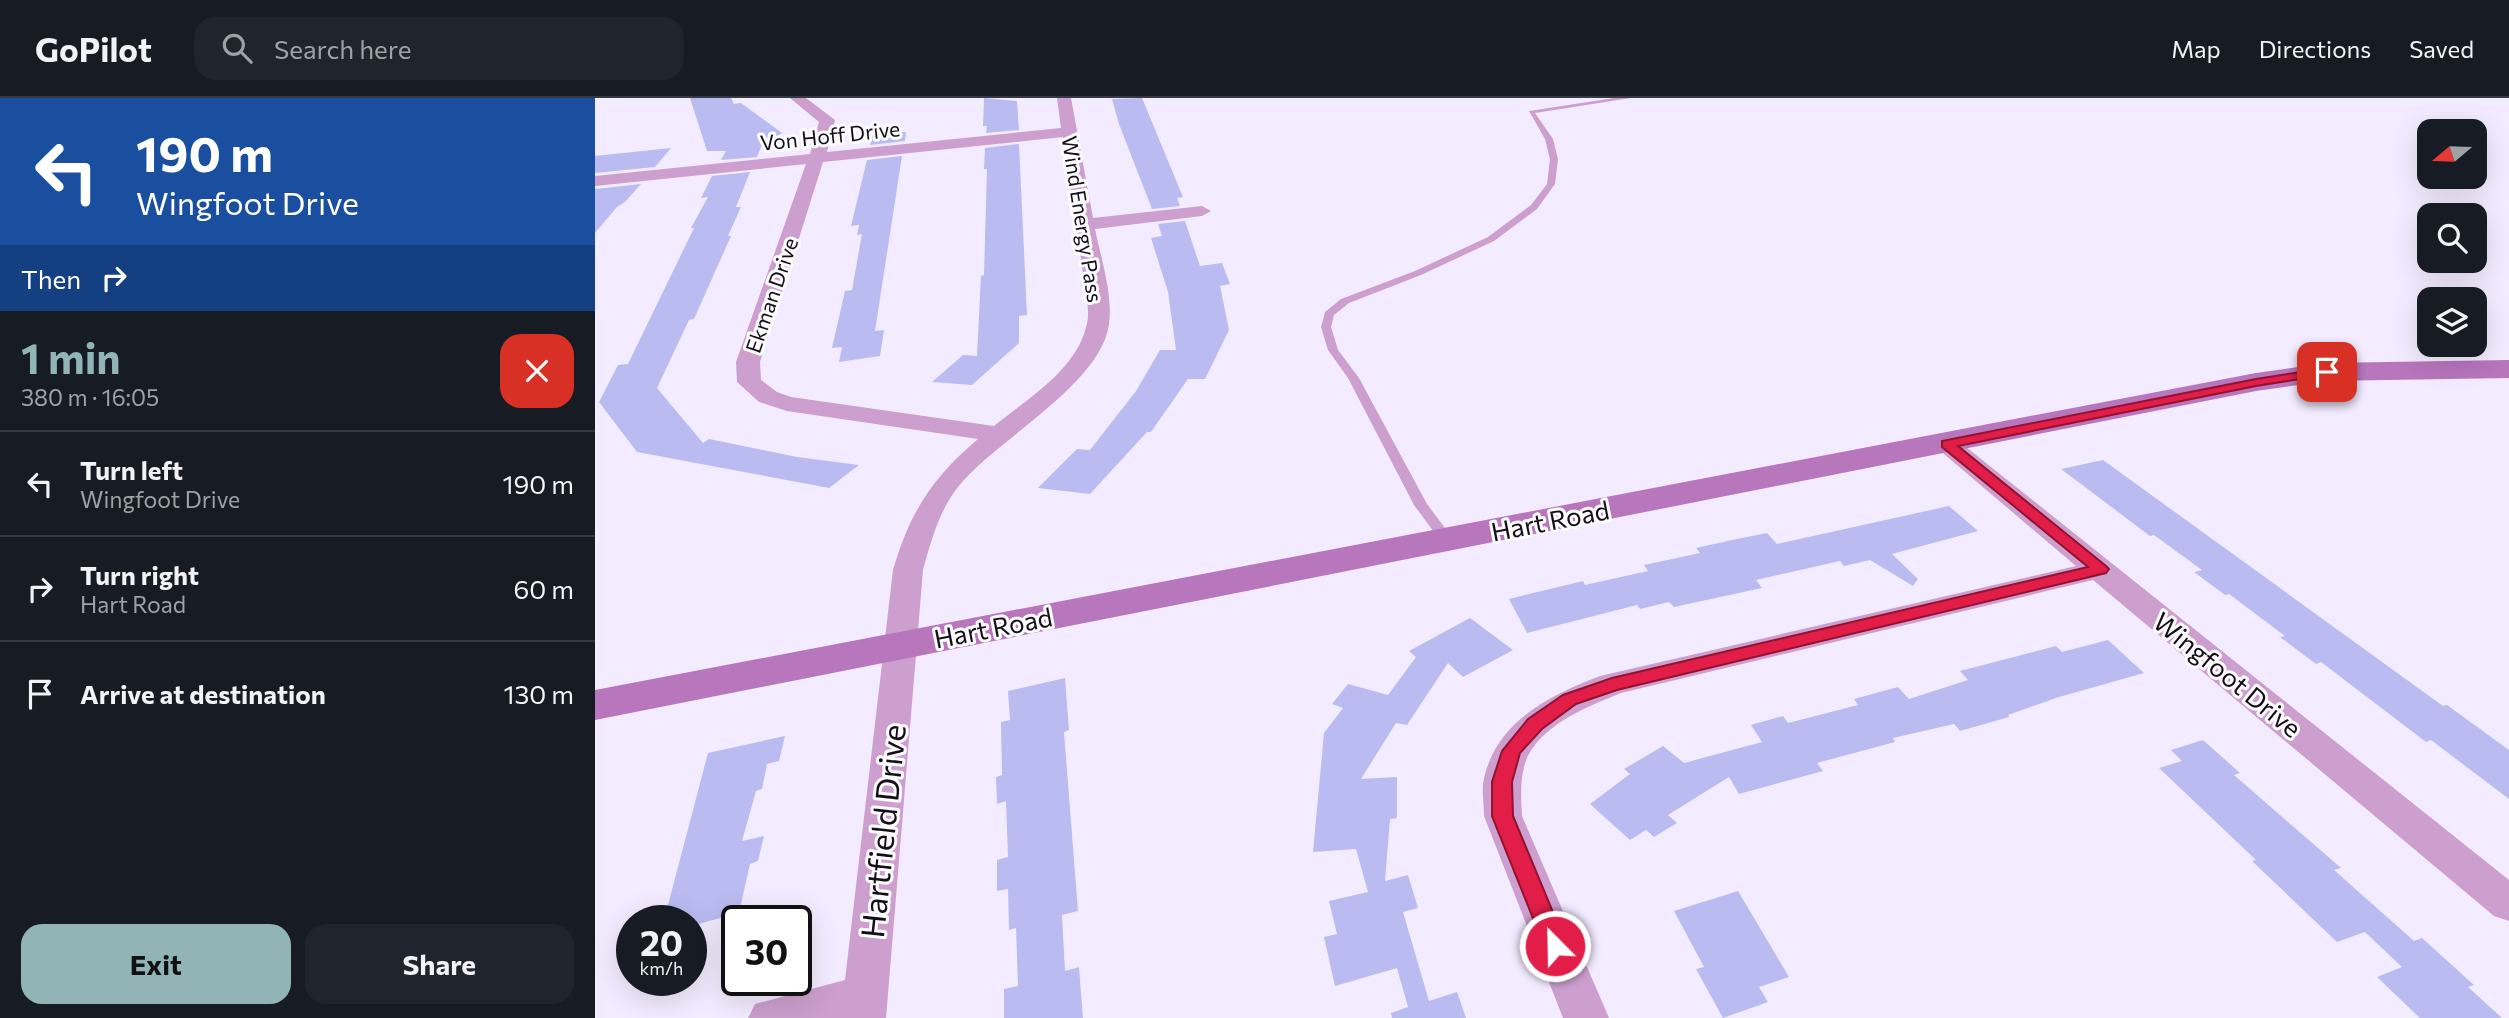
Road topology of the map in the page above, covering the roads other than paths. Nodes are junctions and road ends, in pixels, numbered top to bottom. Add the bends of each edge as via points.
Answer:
1 (797, 98) edge
2 (1063, 98) edge
3 (1628, 98) edge
4 (1069, 132) junction
5 (818, 157) junction
6 (595, 181) edge
7 (1202, 211) dead end
8 (1085, 225) junction
9 (2509, 369) edge
10 (998, 434) junction
11 (1947, 444) junction
12 (1447, 540) junction
13 (2101, 569) junction
14 (900, 645) junction
15 (595, 705) edge
16 (2509, 904) edge
17 (864, 1006) edge
18 (771, 1018) edge
19 (1586, 1018) edge

1 - 5 street, Ekman Drive via 827,120
2 - 4 street, Wind Energy Pass
3 - 12 lane via 1531,112 1549,139 1554,159 1551,184 1534,207 1491,239 1418,274 1345,301 1329,314 1326,327 1333,350 1353,378 1421,505
4 - 5 street, Von Hoff Drive
4 - 8 street, Wind Energy Pass
5 - 6 street, Von Hoff Drive
5 - 10 street, Ekman Drive via 748,362 749,383 787,404
7 - 8 street
8 - 10 street, Wind Energy Pass via 1098,300 1097,331 1076,366
9 - 11 street, Hart Road via 2327,372
10 - 14 street, Wind Energy Pass via 949,480 921,523 908,570
11 - 12 street, Hart Road
11 - 13 street, Wingfoot Drive
12 - 14 street, Hart Road
13 - 16 street, Wingfoot Drive
13 - 19 street via 1612,684 1570,699 1535,724 1511,751 1502,782 1503,816
14 - 15 street, Hart Road
14 - 17 street, Hartfield Drive
17 - 18 street

